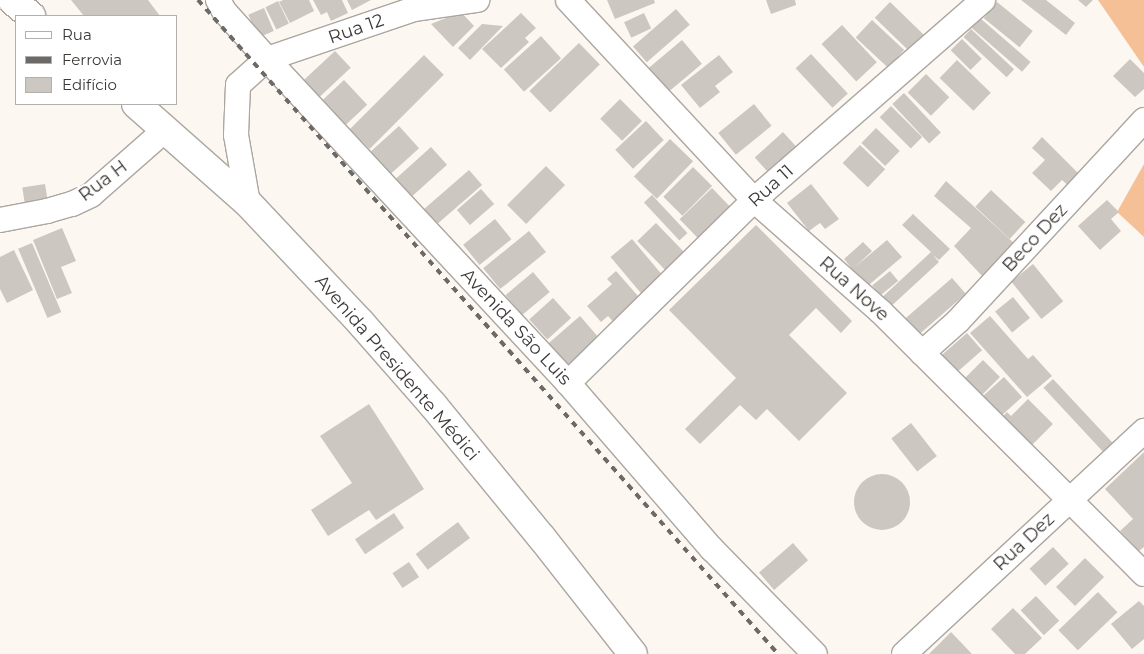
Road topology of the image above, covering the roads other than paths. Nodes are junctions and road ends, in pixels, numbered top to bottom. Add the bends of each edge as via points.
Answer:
1 (12, 0) edge
2 (218, 0) edge
3 (477, 0) edge
4 (568, 0) edge
5 (983, 0) edge
6 (30, 15) edge
7 (267, 59) junction
8 (137, 105) edge
9 (1144, 120) edge
10 (166, 129) junction
11 (754, 200) junction
12 (248, 203) junction
13 (0, 220) edge
14 (922, 353) junction
15 (568, 383) junction
16 (1144, 431) edge
17 (1070, 500) junction
18 (1144, 574) edge
19 (633, 654) edge
20 (815, 654) edge
21 (904, 654) edge

1 - 6 main road
2 - 7 street, Avenida São Luis
3 - 7 street, Rua 12 via 414,9
4 - 11 street, Rua Nove
5 - 11 street, Rua 11
7 - 12 street via 238,85 236,135
7 - 15 street, Avenida São Luis
8 - 10 main road, Avenida Presidente Médici
9 - 14 street, Beco Dez via 958,321
10 - 12 main road, Avenida Presidente Médici
10 - 13 street, Rua H via 91,195 47,211
11 - 14 street, Rua Nove via 881,312
11 - 15 street, Rua 11
12 - 19 main road, Avenida Presidente Médici via 361,323 433,406
14 - 17 street, Rua Nove
15 - 20 street, Avenida São Luis via 712,549
16 - 17 street, Rua Dez
17 - 18 street, Rua Nove
17 - 21 street, Rua Dez

